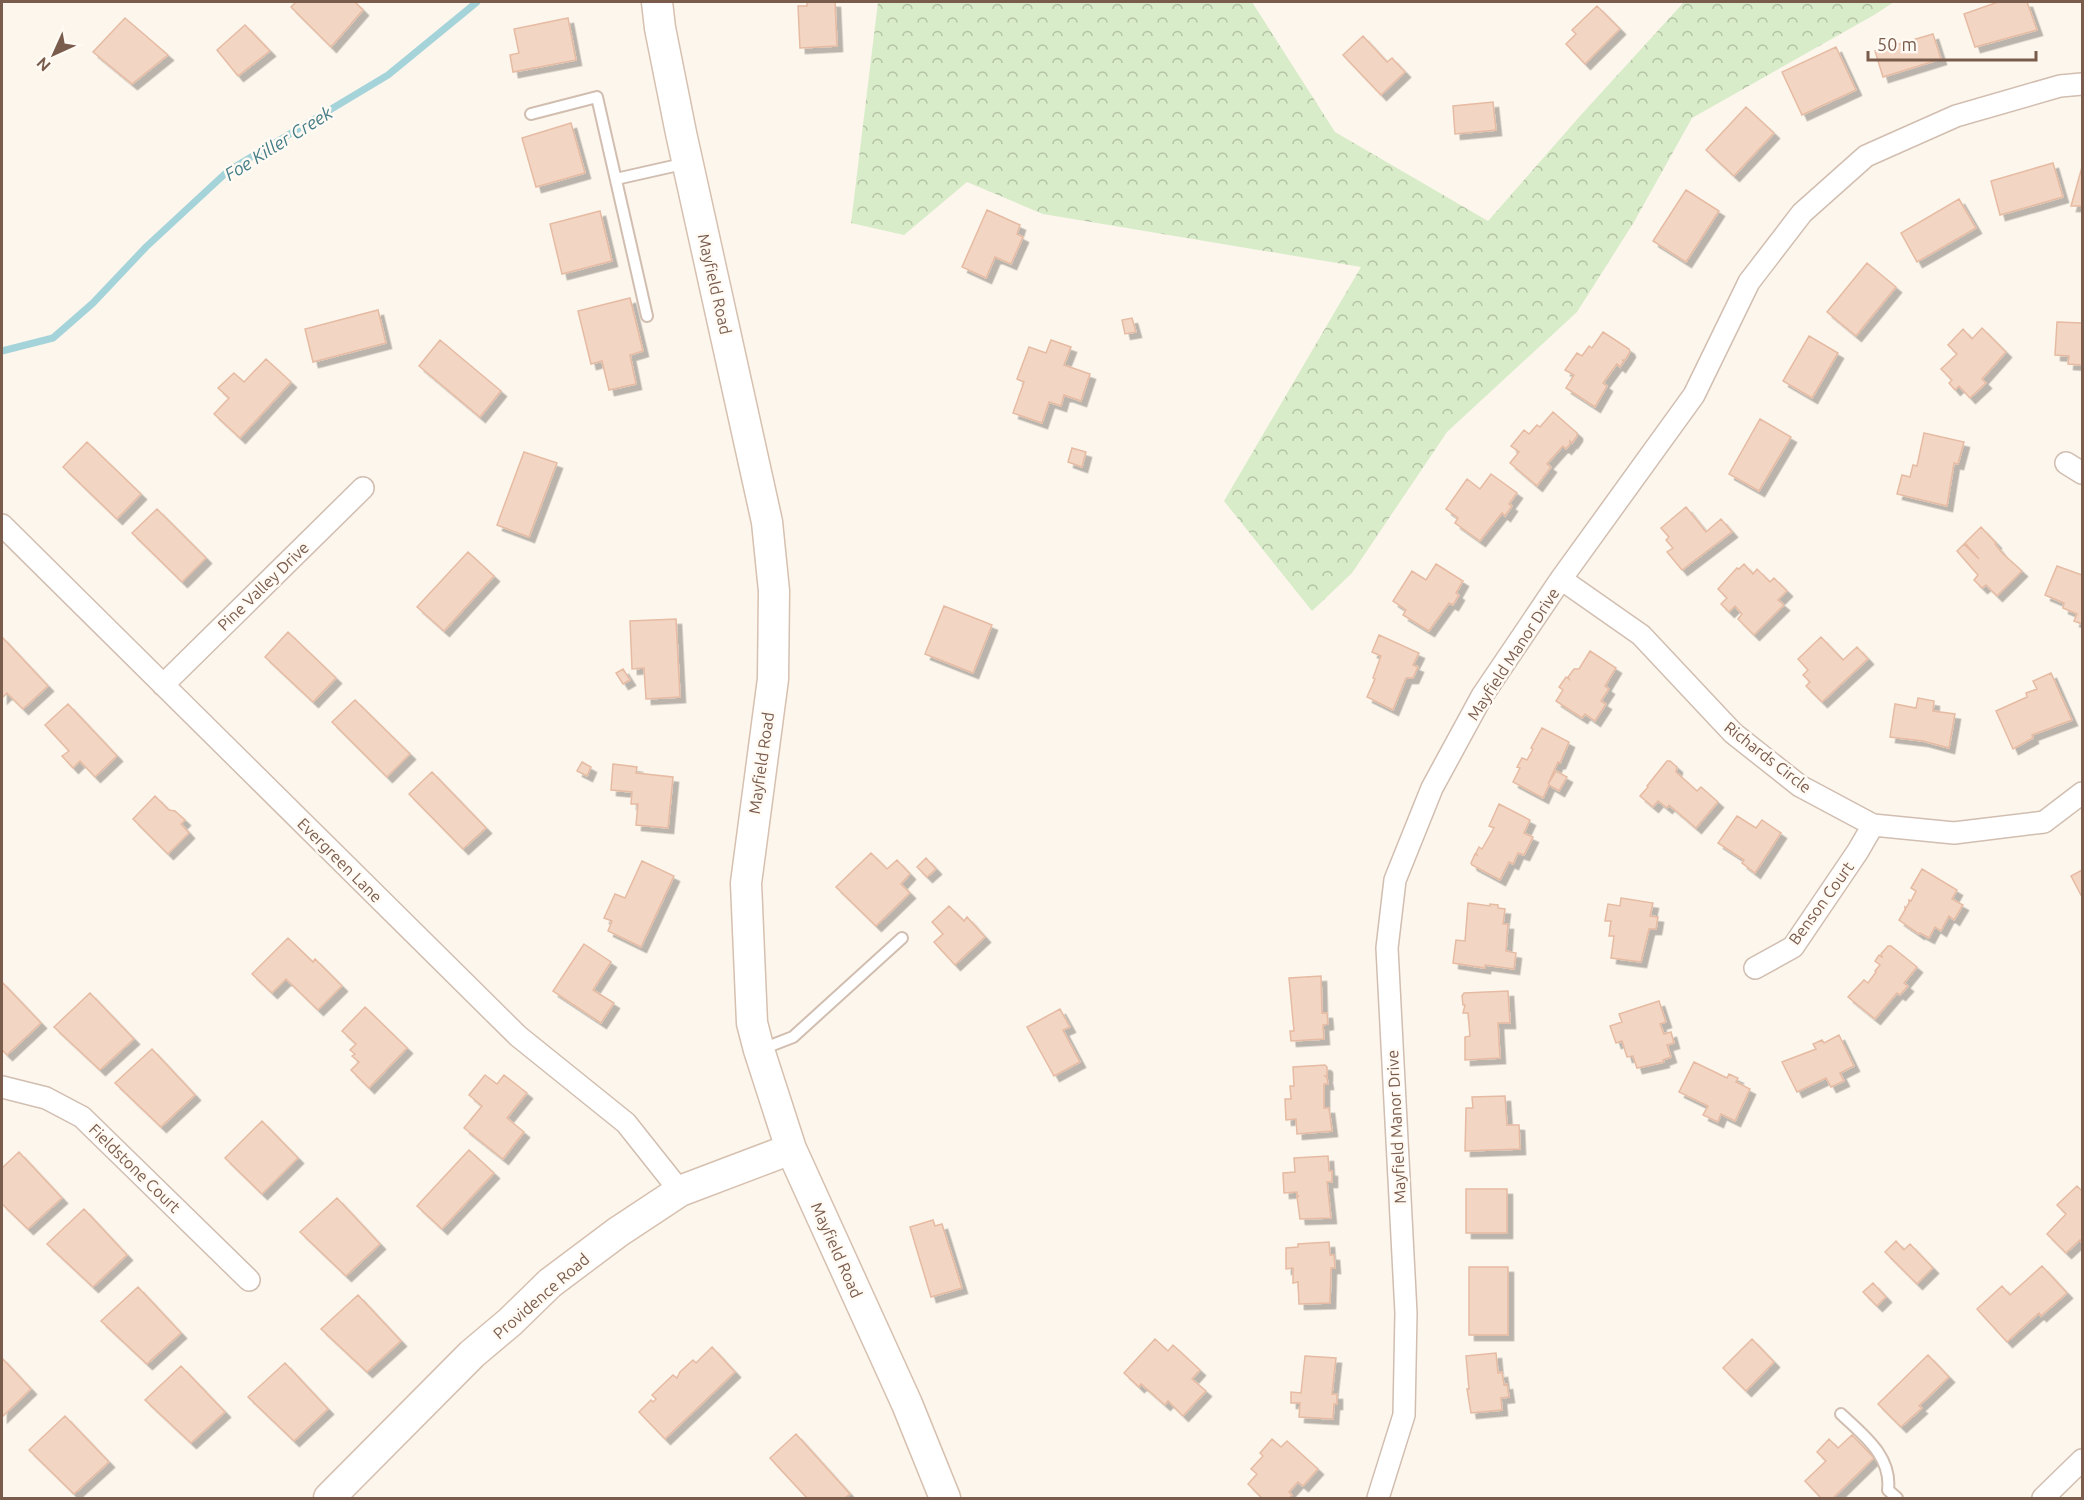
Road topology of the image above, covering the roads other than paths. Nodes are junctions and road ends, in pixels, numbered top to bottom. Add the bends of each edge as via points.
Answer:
1 (657, 2) edge
2 (2082, 84) edge
3 (531, 114) dead end
4 (688, 163) junction
5 (616, 179) junction
6 (647, 316) dead end
7 (363, 488) dead end
8 (2, 525) edge
9 (1561, 579) junction
10 (163, 685) junction
11 (2082, 793) edge
12 (1873, 825) junction
13 (902, 938) dead end
14 (1755, 968) dead end
15 (759, 1050) junction
16 (2, 1087) edge
17 (791, 1149) junction
18 (680, 1191) junction
19 (249, 1280) dead end
20 (1841, 1414) dead end
21 (2082, 1460) edge
22 (328, 1498) edge
23 (945, 1498) edge
24 (1378, 1498) edge
25 (1897, 1498) edge
26 (2043, 1498) edge

1 - 4 street, Mayfield Road
2 - 9 street, Mayfield Manor Drive via 2060,86 1956,116 1866,156 1802,213 1749,282 1694,395
3 - 5 lane via 597,97
4 - 5 lane
4 - 15 street, Mayfield Road via 768,522 774,591 773,679 746,882 752,1023
5 - 6 lane
7 - 10 street, Pine Valley Drive
8 - 10 street, Evergreen Lane
9 - 12 street, Richards Circle via 1641,635 1732,733 1800,786
9 - 24 street, Mayfield Manor Drive via 1482,696 1432,788 1395,880 1387,948 1406,1313 1404,1415
10 - 18 street, Evergreen Lane via 518,1036 627,1123
11 - 12 street, Richards Circle via 2044,822 1954,833
12 - 14 street, Benson Court via 1793,946
13 - 15 lane via 794,1036
15 - 17 street, Mayfield Road
16 - 19 street, Fieldstone Court via 46,1098 82,1117
17 - 18 street, Providence Road
17 - 23 street, Mayfield Road via 907,1404
18 - 22 street, Providence Road via 550,1283 467,1359
20 - 25 lane via 1883,1458 1890,1478 1888,1490
21 - 26 street

